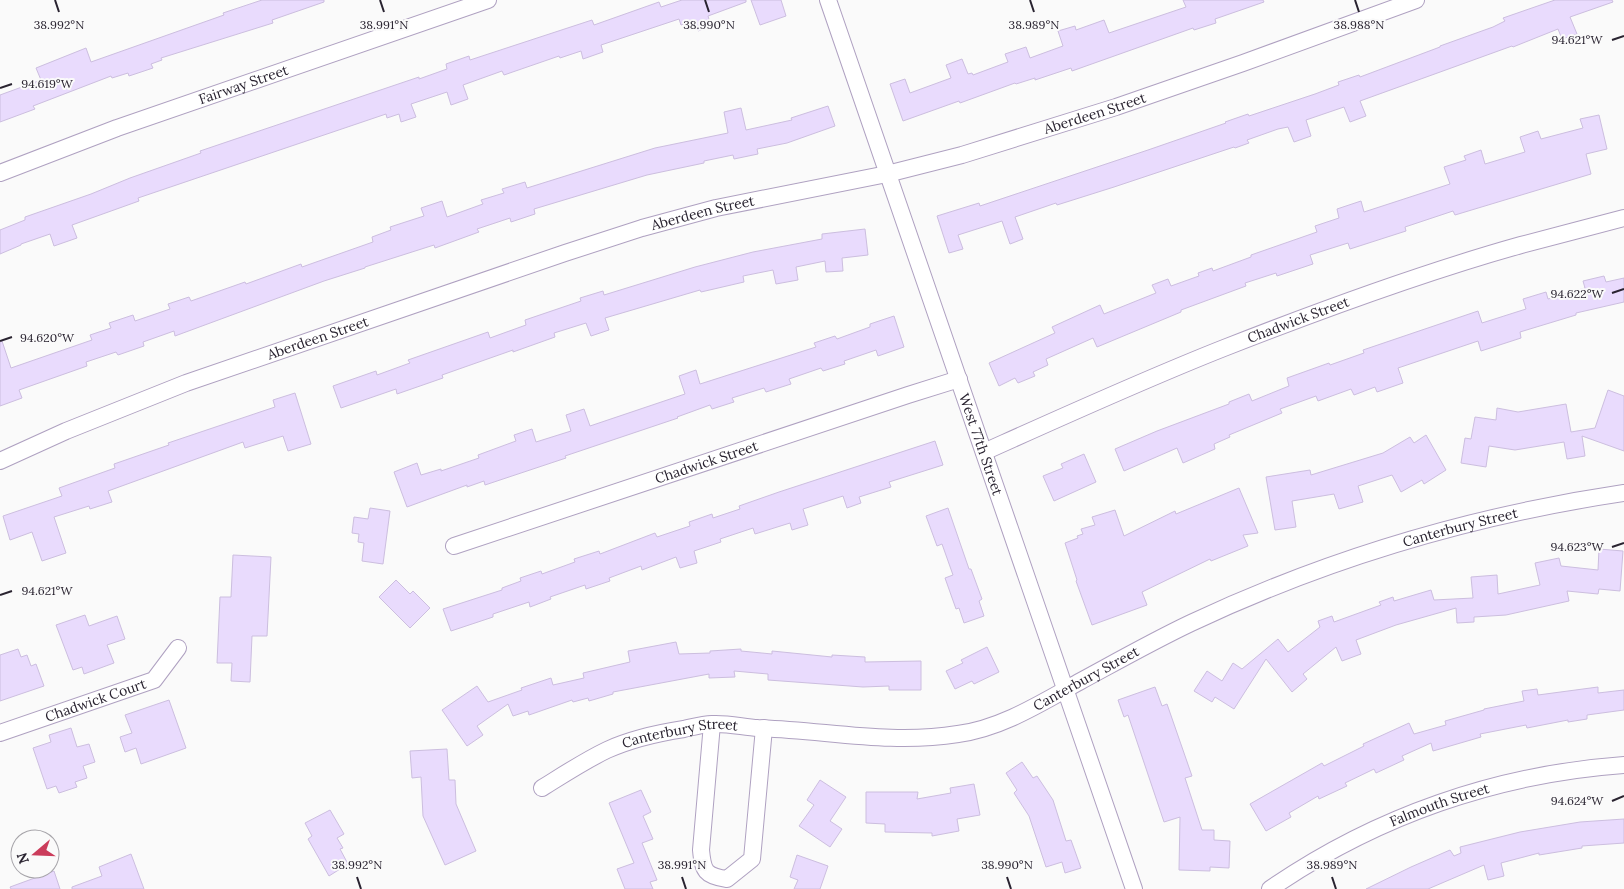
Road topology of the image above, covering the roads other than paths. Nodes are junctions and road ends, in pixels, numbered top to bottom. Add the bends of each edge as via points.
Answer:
1 (488, 0) edge
2 (828, 0) edge
3 (1416, 0) edge
4 (0, 173) edge
5 (888, 174) junction
6 (1624, 218) edge
7 (959, 379) junction
8 (984, 452) junction
9 (0, 461) edge
10 (1624, 494) edge
11 (454, 546) dead end
12 (178, 648) dead end
13 (1065, 690) junction
14 (712, 724) junction
15 (764, 728) junction
16 (0, 733) edge
17 (1624, 765) edge
18 (542, 788) dead end
19 (1134, 889) edge
20 (1270, 889) edge

1 - 4 street, Fairway Street via 126,125
2 - 5 street, West 77th Street
3 - 5 street, Aberdeen Street via 1116,107 962,155
5 - 7 street, West 77th Street
5 - 9 street, Aberdeen Street via 716,208 565,252 186,384
6 - 8 street, Chadwick Street via 1520,245 1324,310 1128,388
7 - 8 street, West 77th Street
7 - 11 street, Chadwick Street
8 - 13 street, West 77th Street
10 - 13 street, Canterbury Street via 1571,501 1492,518 1385,547 1264,591 1200,619
12 - 16 street, Chadwick Court via 154,680
13 - 15 street, Canterbury Street via 1006,720 963,734 886,739
13 - 19 street, West 77th Street
14 - 15 street, Canterbury Street
14 - 15 street via 702,865 713,877 727,879 752,859
14 - 18 street, Canterbury Street via 663,732 607,750
17 - 20 street, Falmouth Street via 1518,780 1448,799 1338,846

